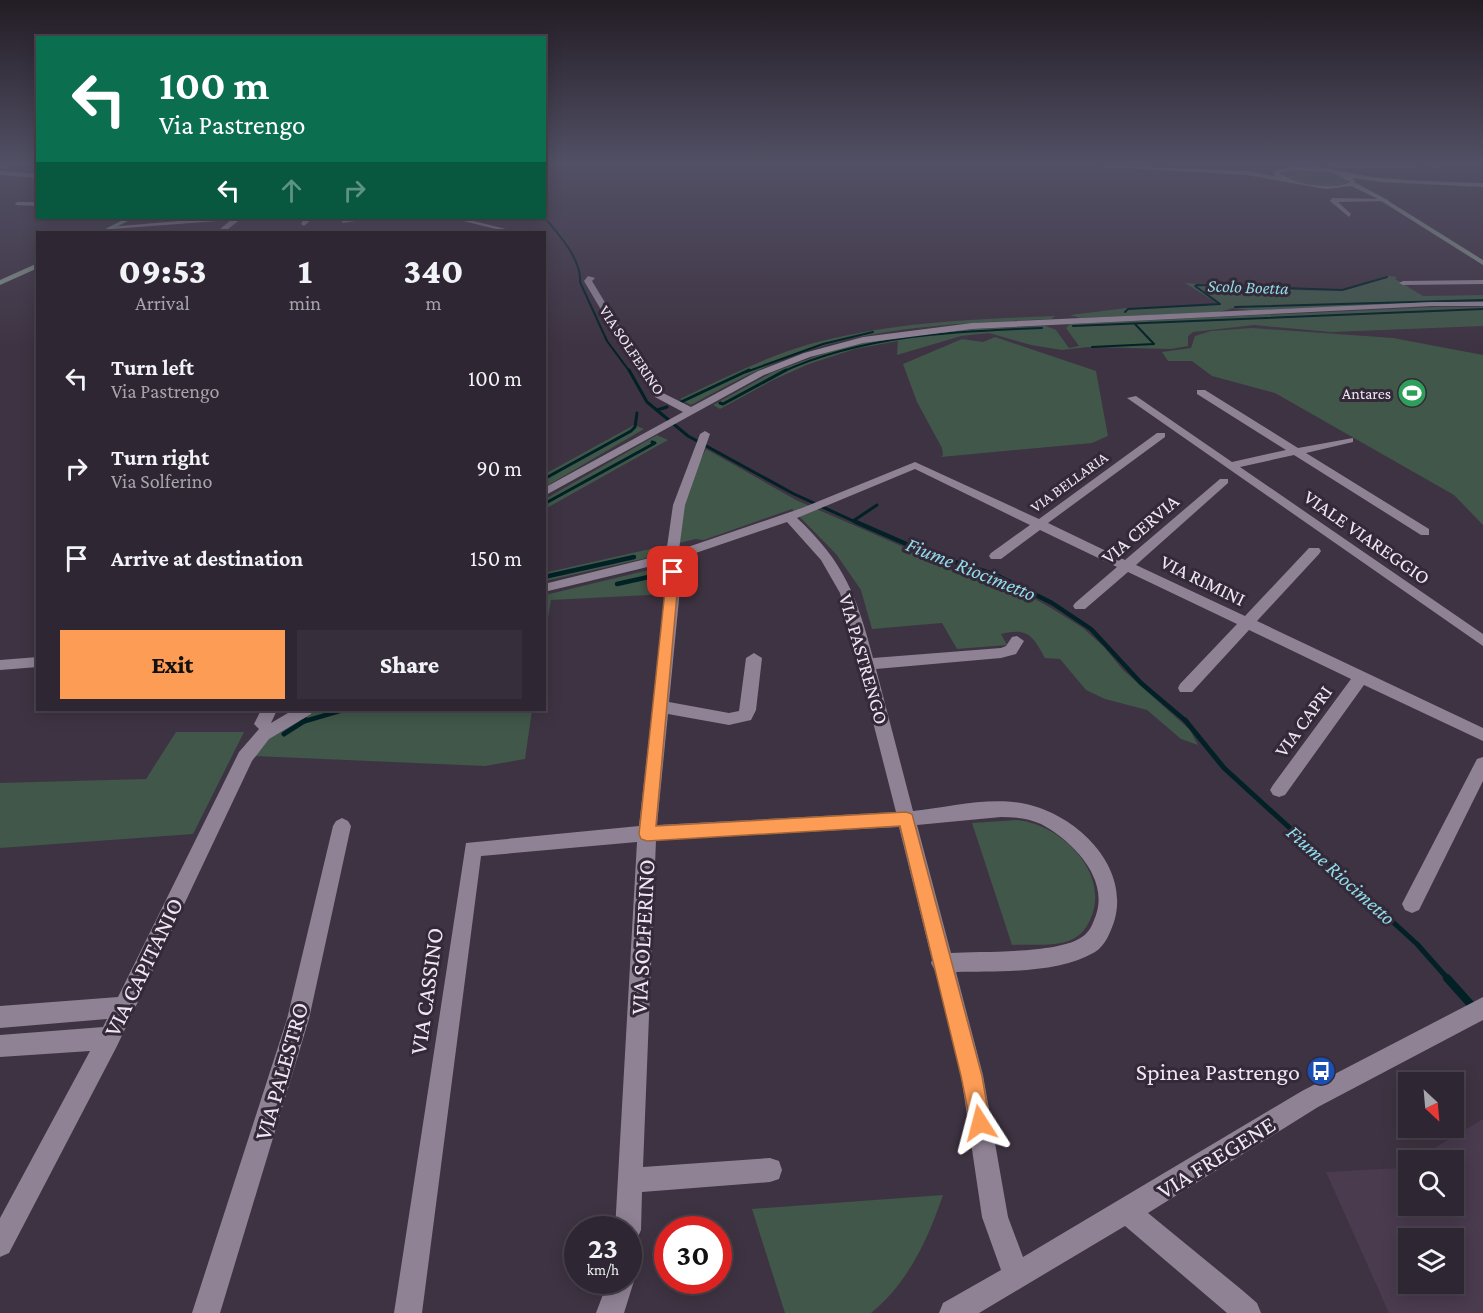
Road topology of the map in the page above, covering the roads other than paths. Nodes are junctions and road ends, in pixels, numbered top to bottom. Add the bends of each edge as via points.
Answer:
1 (116, 225) edge
2 (136, 225) edge
3 (485, 225) edge
4 (1425, 225) edge
5 (112, 227) junction
6 (104, 231) edge
7 (511, 231) edge
8 (1483, 262) edge
9 (36, 266) edge
10 (591, 278) dead end
11 (1483, 282) edge
12 (0, 283) edge
13 (1403, 283) dead end
14 (1481, 304) edge
15 (1201, 392) dead end
16 (1132, 398) dead end
17 (685, 414) junction
18 (705, 434) dead end
19 (1161, 435) dead end
20 (1349, 440) dead end
21 (1296, 452) junction
22 (1229, 466) junction
23 (1224, 481) dead end
24 (546, 492) edge
25 (789, 517) junction
26 (1041, 524) junction
27 (1425, 532) dead end
28 (1314, 550) dead end
29 (996, 556) dead end
30 (672, 557) junction
31 (1127, 565) junction
32 (546, 588) edge
33 (1080, 606) dead end
34 (1247, 622) junction
35 (1017, 641) dead end
36 (1483, 641) edge
37 (754, 658) dead end
38 (36, 662) edge
39 (0, 664) edge
40 (867, 664) junction
41 (1361, 677) junction
42 (1186, 687) dead end
43 (661, 707) junction
44 (303, 711) edge
45 (1483, 735) edge
46 (1483, 764) edge
47 (1279, 790) dead end
48 (906, 819) junction
49 (342, 826) dead end
50 (647, 834) junction
51 (1412, 904) dead end
52 (941, 963) junction
53 (124, 1007) junction
54 (1473, 1014) edge
55 (0, 1017) edge
56 (109, 1038) junction
57 (0, 1046) edge
58 (770, 1170) dead end
59 (630, 1180) junction
60 (1127, 1211) junction
61 (628, 1216) edge
62 (0, 1244) edge
63 (1016, 1276) junction
64 (617, 1294) edge
65 (206, 1313) edge
66 (408, 1313) edge
67 (610, 1313) edge
68 (953, 1313) edge
69 (1247, 1313) edge

1 - 5 main road
2 - 5 street
3 - 7 street
4 - 8 main road
5 - 6 main road
9 - 12 main road
10 - 17 street, VIA SOLFERINO via 588,281 593,292 623,340 645,365 659,395
11 - 13 street
14 - 17 street via 1055,321 917,331 807,355 761,373
15 - 21 street, VIALE VIAREGGIO
16 - 22 street, VIALE VIAREGGIO
17 - 24 street
18 - 30 street, VIA SOLFERINO via 679,505
19 - 26 street, VIA BELLARIA
20 - 21 street
21 - 22 street
21 - 27 street, VIALE VIAREGGIO
22 - 36 street, VIALE VIAREGGIO
23 - 31 street, VIA CERVIA
25 - 26 street, VIA RIMINI via 906,468 921,466
25 - 30 street
25 - 40 street, VIA PASTRENGO via 820,549 841,580
26 - 29 street, VIA BELLARIA
26 - 31 street, VIA RIMINI
28 - 34 street
30 - 32 street
30 - 43 street, VIA SOLFERINO via 673,589
31 - 33 street, VIA CERVIA
31 - 34 street, VIA RIMINI
34 - 41 street, VIA RIMINI
34 - 42 street
35 - 40 street via 1011,650 1001,653
37 - 43 street via 745,716 729,719
38 - 39 street
40 - 48 street, VIA PASTRENGO
41 - 45 street, VIA RIMINI
41 - 47 street, VIA CAPRI
43 - 50 street, VIA SOLFERINO
44 - 53 street, VIA CAPITANIO via 274,727 252,746
46 - 51 street
48 - 50 street
48 - 52 street, VIA PASTRENGO
48 - 52 street via 1008,810 1028,812 1048,819 1081,844 1105,885 1106,920 1087,946 1052,956
49 - 65 street, VIA PALESTRO via 298,1019
50 - 59 street, VIA SOLFERINO
50 - 66 street, VIA CASSINO via 473,849
52 - 63 street, VIA PASTRENGO via 972,1076 995,1217
53 - 55 street
53 - 56 street, VIA CAPITANIO
54 - 60 street, VIA FREGENE via 1310,1100
56 - 57 street
56 - 62 street, VIA CAPITANIO
58 - 59 street
59 - 61 street, VIA SOLFERINO
60 - 63 street, VIA FREGENE
60 - 69 street
63 - 68 street, VIA FREGENE
64 - 67 street

